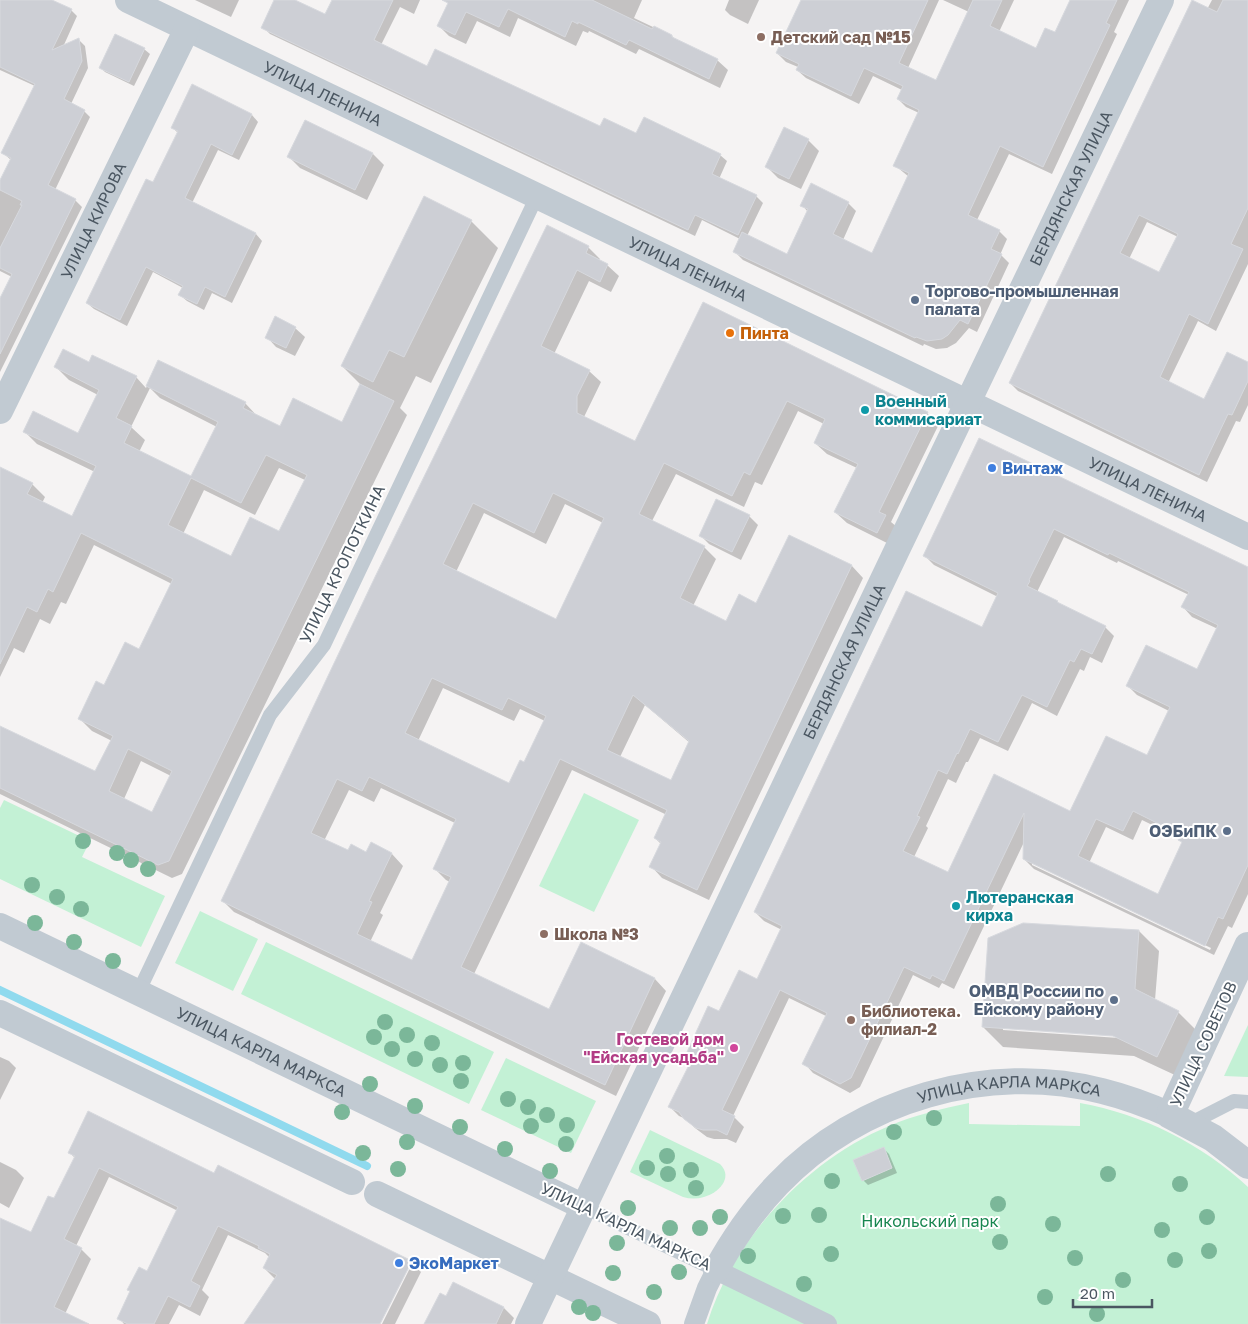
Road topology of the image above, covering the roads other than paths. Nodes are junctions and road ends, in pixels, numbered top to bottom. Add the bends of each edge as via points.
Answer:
1 (128, 0) edge
2 (1161, 0) edge
3 (187, 28) junction
4 (537, 196) junction
5 (967, 402) junction
6 (0, 412) edge
7 (1248, 537) edge
8 (0, 926) edge
9 (1248, 946) edge
10 (138, 993) junction
11 (0, 1013) edge
12 (1248, 1102) edge
13 (1179, 1119) junction
14 (1248, 1166) edge
15 (352, 1182) dead end
16 (378, 1194) dead end
17 (584, 1207) junction
18 (716, 1270) junction
19 (550, 1277) junction
20 (528, 1324) edge
21 (648, 1324) edge
22 (694, 1324) edge
23 (827, 1324) edge

1 - 3 street, УЛИЦА ЛЕНИНА
2 - 5 street, БЕРДЯНСКАЯ УЛИЦА
3 - 4 street, УЛИЦА ЛЕНИНА
3 - 6 street, УЛИЦА КИРОВА
4 - 5 street, УЛИЦА ЛЕНИНА
4 - 10 lane, УЛИЦА КРОПОТКИНА via 324,645 270,715
5 - 7 street, УЛИЦА ЛЕНИНА
5 - 17 street, БЕРДЯНСКАЯ УЛИЦА
8 - 10 street, УЛИЦА КАРЛА МАРКСА
9 - 13 street, УЛИЦА СОВЕТОВ
10 - 17 street, УЛИЦА КАРЛА МАРКСА
11 - 15 street
12 - 13 lane via 1234,1101
13 - 14 street, УЛИЦА КАРЛА МАРКСА via 1213,1138
13 - 18 street, УЛИЦА КАРЛА МАРКСА via 1101,1090 1058,1083 999,1082 942,1091 907,1101 848,1129 795,1168 751,1215
16 - 19 street
17 - 18 lane, УЛИЦА КАРЛА МАРКСА
17 - 19 street, БЕРДЯНСКАЯ УЛИЦА
18 - 22 street
18 - 23 street
19 - 20 street, БЕРДЯНСКАЯ УЛИЦА
19 - 21 street

